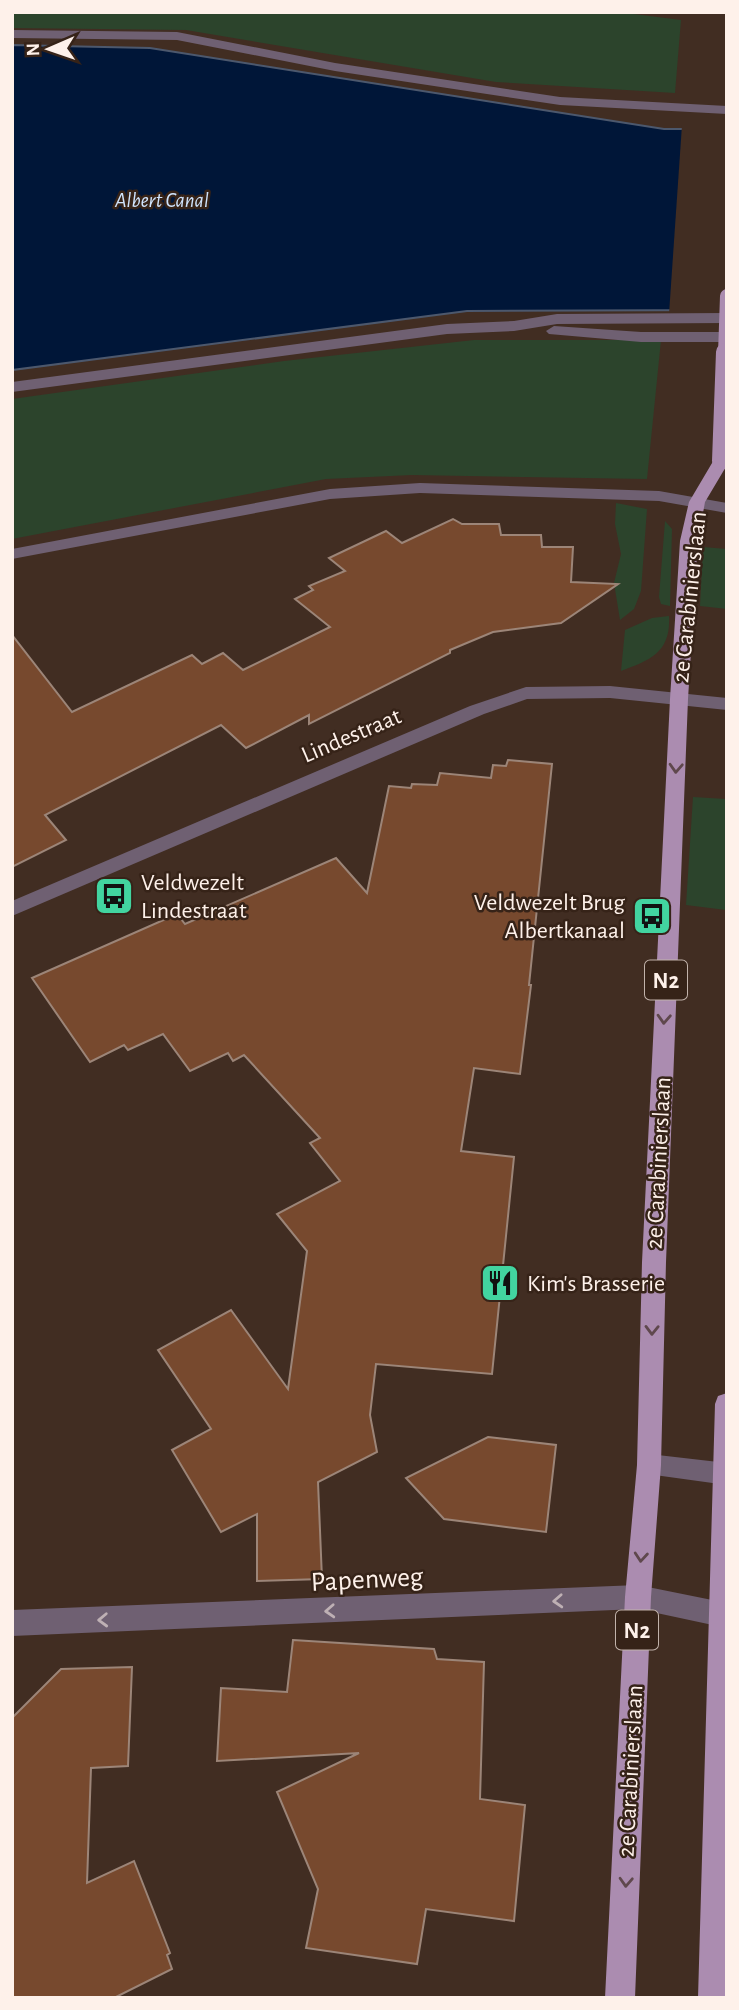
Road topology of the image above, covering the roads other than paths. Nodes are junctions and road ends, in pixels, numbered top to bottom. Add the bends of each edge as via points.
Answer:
1 (12, 34) edge
2 (727, 110) edge
3 (727, 296) edge
4 (727, 318) edge
5 (514, 326) junction
6 (727, 337) edge
7 (12, 387) edge
8 (724, 468) edge
9 (697, 502) junction
10 (727, 508) edge
11 (12, 554) edge
12 (679, 699) junction
13 (727, 704) edge
14 (12, 909) edge
15 (727, 1404) edge
16 (649, 1465) junction
17 (725, 1474) edge
18 (638, 1597) junction
19 (722, 1614) junction
20 (12, 1623) edge
21 (620, 1998) edge
22 (713, 1998) edge

1 - 2 street via 177,36 335,67 560,102
3 - 8 main road, 2e Carabinierslaan / N2, bridge
4 - 5 street via 557,319
5 - 6 street via 641,337
5 - 7 street via 447,329
8 - 9 main road, 2e Carabinierslaan / N2
9 - 10 street
9 - 11 street via 586,492 420,488 330,494
9 - 12 main road, 2e Carabinierslaan / N2 via 689,541
12 - 13 street, Lindestraat
12 - 14 street, Lindestraat via 610,692 526,694 477,710
12 -> 16 main road, 2e Carabinierslaan / N2
15 - 17 main road
16 - 17 street
16 -> 18 main road, 2e Carabinierslaan / N2
17 - 19 main road
18 - 19 street, Papenweg
18 -> 20 street, Papenweg
18 -> 21 main road, 2e Carabinierslaan / N2
19 - 22 main road

